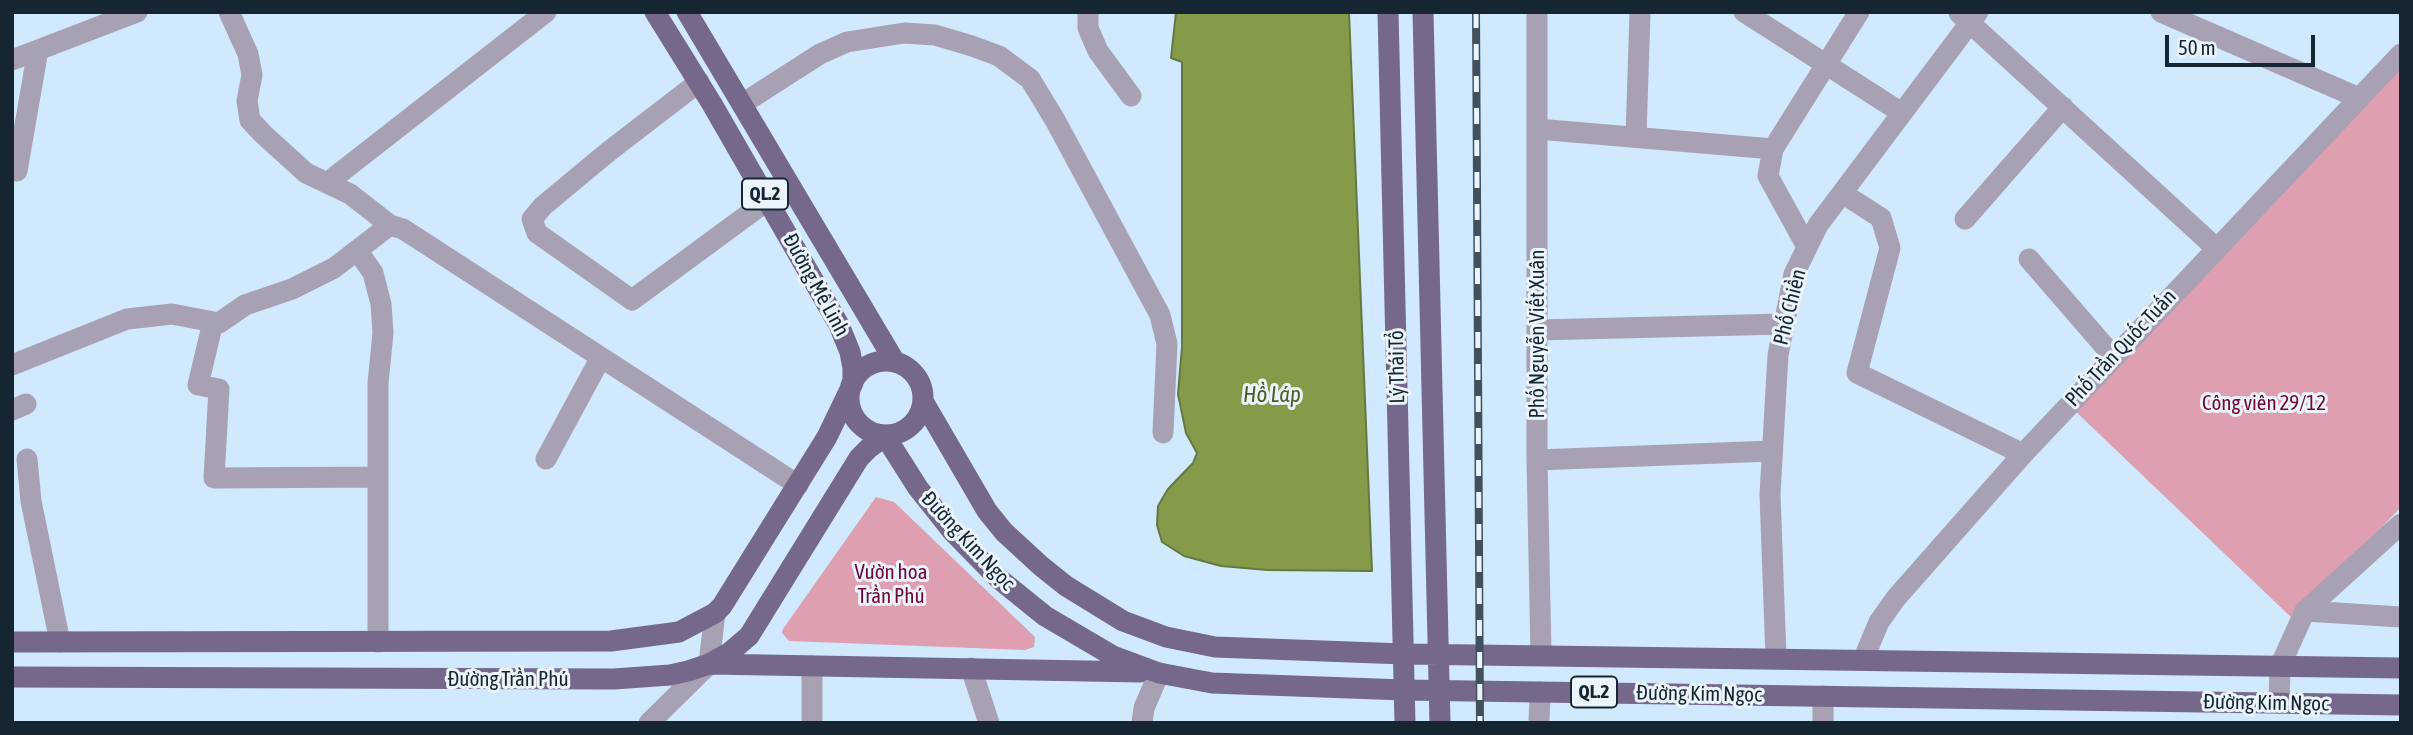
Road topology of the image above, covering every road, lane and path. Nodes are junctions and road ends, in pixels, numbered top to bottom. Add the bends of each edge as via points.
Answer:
1 (137, 12) edge
2 (229, 12) edge
3 (546, 12) edge
4 (655, 12) edge
5 (687, 12) edge
6 (1088, 12) edge
7 (1388, 12) edge
8 (1423, 12) edge
9 (1537, 12) edge
10 (1640, 12) edge
11 (1744, 12) edge
12 (1859, 12) edge
13 (2161, 12) edge
14 (1969, 15) edge
15 (38, 50) junction
16 (2401, 54) edge
17 (12, 60) edge
18 (1826, 65) junction
19 (699, 82) junction
20 (1131, 96) dead end
21 (2359, 98) junction
22 (743, 104) junction
23 (2063, 107) junction
24 (1902, 113) junction
25 (1537, 129) junction
26 (1636, 137) junction
27 (1773, 149) junction
28 (16, 171) dead end
29 (327, 183) junction
30 (1842, 193) junction
31 (768, 200) junction
32 (1965, 219) dead end
33 (390, 225) junction
34 (1807, 247) junction
35 (2216, 248) junction
36 (357, 250) junction
37 (2029, 259) dead end
38 (213, 322) junction
39 (1784, 324) junction
40 (1537, 330) junction
41 (2113, 356) junction
42 (600, 359) junction
43 (895, 362) junction
44 (12, 365) edge
45 (853, 383) junction
46 (923, 401) junction
47 (1163, 433) dead end
48 (886, 436) junction
49 (1772, 451) junction
50 (2023, 454) junction
51 (27, 459) dead end
52 (546, 459) dead end
53 (1536, 460) junction
54 (378, 477) junction
55 (798, 485) junction
56 (2401, 524) edge
57 (2305, 611) junction
58 (715, 613) junction
59 (2401, 617) edge
60 (12, 642) edge
61 (60, 642) junction
62 (378, 642) junction
63 (1404, 654) junction
64 (1439, 655) junction
65 (1541, 655) junction
66 (1776, 658) junction
67 (1863, 660) junction
68 (709, 664) junction
69 (812, 666) junction
70 (2280, 666) junction
71 (971, 668) junction
72 (2401, 668) edge
73 (1159, 673) junction
74 (12, 677) edge
75 (1404, 690) junction
76 (1439, 691) junction
77 (1540, 692) junction
78 (1823, 696) junction
79 (2279, 703) junction
80 (2401, 705) edge
81 (649, 723) edge
82 (812, 723) edge
83 (989, 723) edge
84 (1142, 723) edge
85 (1405, 723) edge
86 (1440, 723) edge
87 (1539, 723) edge
88 (1823, 723) edge

1 - 15 street
2 - 29 street via 248,54 250,120 306,173
3 - 29 street
4 - 19 main road, Đường Mê Linh / QL.2
5 - 22 main road, Đường Mê Linh / QL.2
6 - 20 street via 1088,28 1098,51
7 - 63 main road, Lý Thái Tổ
8 - 64 main road, Lý Thái Tổ
9 - 25 street, Phố Nguyễn Viết Xuân
10 - 26 street
11 - 18 street
12 - 18 street
13 - 21 street
14 - 23 street
14 - 24 street, Phố Chiền
15 - 17 street
15 - 28 street
16 - 21 street, Phố Trần Quốc Tuấn
18 - 24 street
18 - 27 street
19 - 31 main road, Đường Mê Linh / QL.2
19 - 31 street via 543,206 532,219 537,233 632,300
21 - 35 street, Phố Trần Quốc Tuấn
22 - 43 main road, Đường Mê Linh / QL.2
22 - 47 street via 820,54 847,42 904,33 935,35 972,46 999,56 1030,79 1160,315 1167,344
23 - 32 street
23 - 35 street
24 - 30 street, Phố Chiền
25 - 26 street
25 - 40 street, Phố Nguyễn Viết Xuân
26 - 27 street
27 - 34 street via 1768,176
29 - 33 street via 350,194
30 - 34 street, Phố Chiền
30 - 50 street via 1881,218 1890,248 1857,373
31 - 45 main road, Đường Mê Linh / QL.2 via 843,332
33 - 36 street
33 - 42 street via 403,229
34 - 39 street, Phố Chiền via 1794,274
35 - 41 street, Phố Trần Quốc Tuấn
36 - 38 street via 334,268 292,289
36 - 54 street via 373,274 382,304
37 - 41 street
38 - 44 street via 172,314 127,319
38 - 54 street via 198,385 219,389 214,478
39 - 40 street
39 - 49 street, Phố Chiền
40 - 53 street, Phố Nguyễn Viết Xuân
41 - 50 street, Phố Trần Quốc Tuấn
42 - 52 street
42 - 55 street
43 - 45 main road via 870,365
43 - 46 main road, QL.2 via 916,377
45 - 48 main road, QL.2 via 850,401 855,418 868,430
45 - 55 main road, Đường Trần Phú
46 - 48 main road via 911,426
46 - 63 main road, Đường Kim Ngọc / QL.2 via 1004,532 1066,586 1123,621 1166,637 1215,647
48 - 68 main road, Đường Trần Phú via 859,458 749,636
48 - 73 main road, Đường Kim Ngọc / QL.2 via 947,525 1024,601 1073,635
49 - 53 street
49 - 66 street, Phố Chiền
50 - 67 street, Phố Trần Quốc Tuấn via 1896,598 1875,630
51 - 61 street via 31,501
53 - 65 street, Phố Nguyễn Viết Xuân
54 - 62 street
55 - 58 main road, Đường Trần Phú
56 - 57 street
57 - 59 street
57 - 70 street
58 - 62 main road, Đường Trần Phú via 679,632 639,639
58 - 68 street
60 - 61 main road, Đường Trần Phú
61 - 62 main road, Đường Trần Phú
63 - 64 main road, Đường Kim Ngọc / QL.2
63 - 75 main road, Lý Thái Tổ
64 - 65 main road, Đường Kim Ngọc / QL.2
64 - 76 main road, Lý Thái Tổ
65 - 66 main road, Đường Kim Ngọc / QL.2
66 - 67 main road, Đường Kim Ngọc / QL.2
67 - 70 main road, Đường Kim Ngọc / QL.2
68 - 69 main road
68 - 74 main road, Đường Trần Phú via 670,675 614,679
68 - 81 street
69 - 71 main road
69 - 82 street
70 - 72 main road, Đường Kim Ngọc / QL.2
70 - 79 street
71 - 73 main road
71 - 83 street
73 - 75 main road, Đường Kim Ngọc / QL.2 via 1224,684
73 - 84 street
75 - 76 main road, Đường Kim Ngọc / QL.2
75 - 85 main road, Lý Thái Tổ
76 - 77 main road, Đường Kim Ngọc / QL.2
76 - 86 main road, Lý Thái Tổ
77 - 78 main road, Đường Kim Ngọc / QL.2
77 - 87 street
78 - 79 main road, Đường Kim Ngọc / QL.2
78 - 88 street
79 - 80 main road, Đường Kim Ngọc / QL.2

